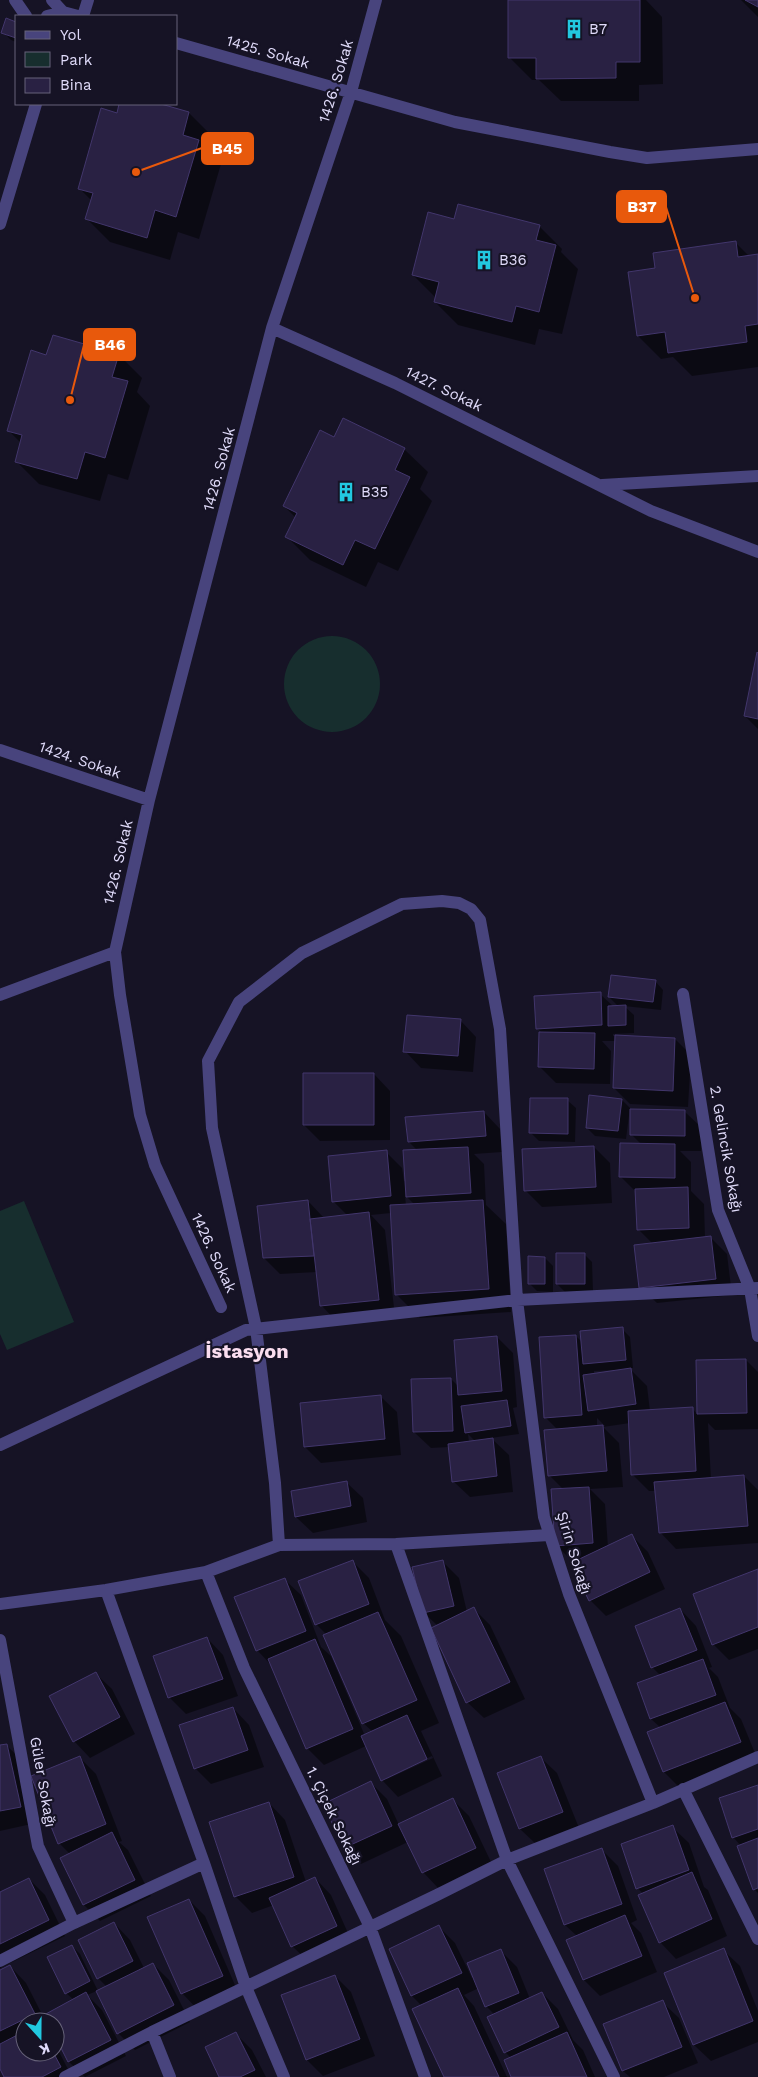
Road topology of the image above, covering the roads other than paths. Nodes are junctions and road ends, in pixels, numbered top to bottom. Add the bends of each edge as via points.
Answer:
1 (15, 0) edge
2 (52, 0) edge
3 (88, 0) edge
4 (376, 0) edge
5 (63, 14) edge
6 (25, 15) edge
7 (83, 15) edge
8 (178, 45) edge
9 (351, 92) junction
10 (36, 105) edge
11 (758, 149) edge
12 (0, 224) edge
13 (272, 328) junction
14 (758, 476) edge
15 (600, 485) junction
16 (758, 552) edge
17 (0, 750) edge
18 (149, 800) junction
19 (115, 952) junction
20 (683, 994) dead end
21 (0, 995) edge
22 (754, 1288) edge
23 (517, 1300) junction
24 (221, 1307) dead end
25 (256, 1328) junction
26 (758, 1336) edge
27 (0, 1445) edge
28 (550, 1534) junction
29 (396, 1544) junction
30 (279, 1545) junction
31 (206, 1572) junction
32 (106, 1590) junction
33 (0, 1604) edge
34 (0, 1640) edge
35 (758, 1757) edge
36 (683, 1789) junction
37 (653, 1803) junction
38 (506, 1860) junction
39 (204, 1863) junction
40 (74, 1923) junction
41 (370, 1926) junction
42 (758, 1938) edge
43 (0, 1961) edge
44 (246, 1988) junction
45 (152, 2032) junction
46 (64, 2077) edge
47 (170, 2077) edge
48 (284, 2077) edge
49 (425, 2077) edge
50 (614, 2077) edge

1 - 6 street
2 - 5 street
3 - 7 street
4 - 9 street, 1426. Sokak
8 - 9 street, 1425. Sokak
9 - 11 street, 1425. Sokak via 455,122 647,158
9 - 13 street, 1426. Sokak
10 - 12 street
13 - 15 street, 1427. Sokak via 395,383
13 - 18 street, 1426. Sokak
14 - 15 street, 1427. Sokak
15 - 16 street, 1427. Sokak via 650,511
17 - 18 street, 1424. Sokak
18 - 19 street, 1426. Sokak
19 - 21 street
19 - 24 street, 1426. Sokak via 140,1115 155,1165
20 - 22 street, 2. Gelincik Sokağı via 718,1210
22 - 23 street
22 - 26 street, 2. Gelincik Sokağı
23 - 25 street
23 - 25 street, Şirin Sokağı via 500,1029 480,920 471,909 459,903 402,904 302,953 239,1002 208,1061 212,1128
23 - 28 street, Şirin Sokağı via 544,1517
25 - 27 street
25 - 30 street, Şirin Sokağı via 275,1483
28 - 29 street
28 - 37 street, Şirin Sokağı via 568,1594
29 - 30 street
29 - 38 street
30 - 31 street
31 - 32 street
31 - 41 street, 1. Çiçek Sokağı via 244,1668
32 - 33 street
32 - 39 street
34 - 40 street, Güler Sokağı via 38,1846
35 - 36 street
36 - 37 street
36 - 42 street
37 - 38 street
38 - 41 street
38 - 50 street
39 - 40 street
39 - 44 street
40 - 43 street
41 - 44 street
41 - 49 street, 1. Çiçek Sokağı
44 - 45 street
44 - 48 street
45 - 46 street
45 - 47 street

